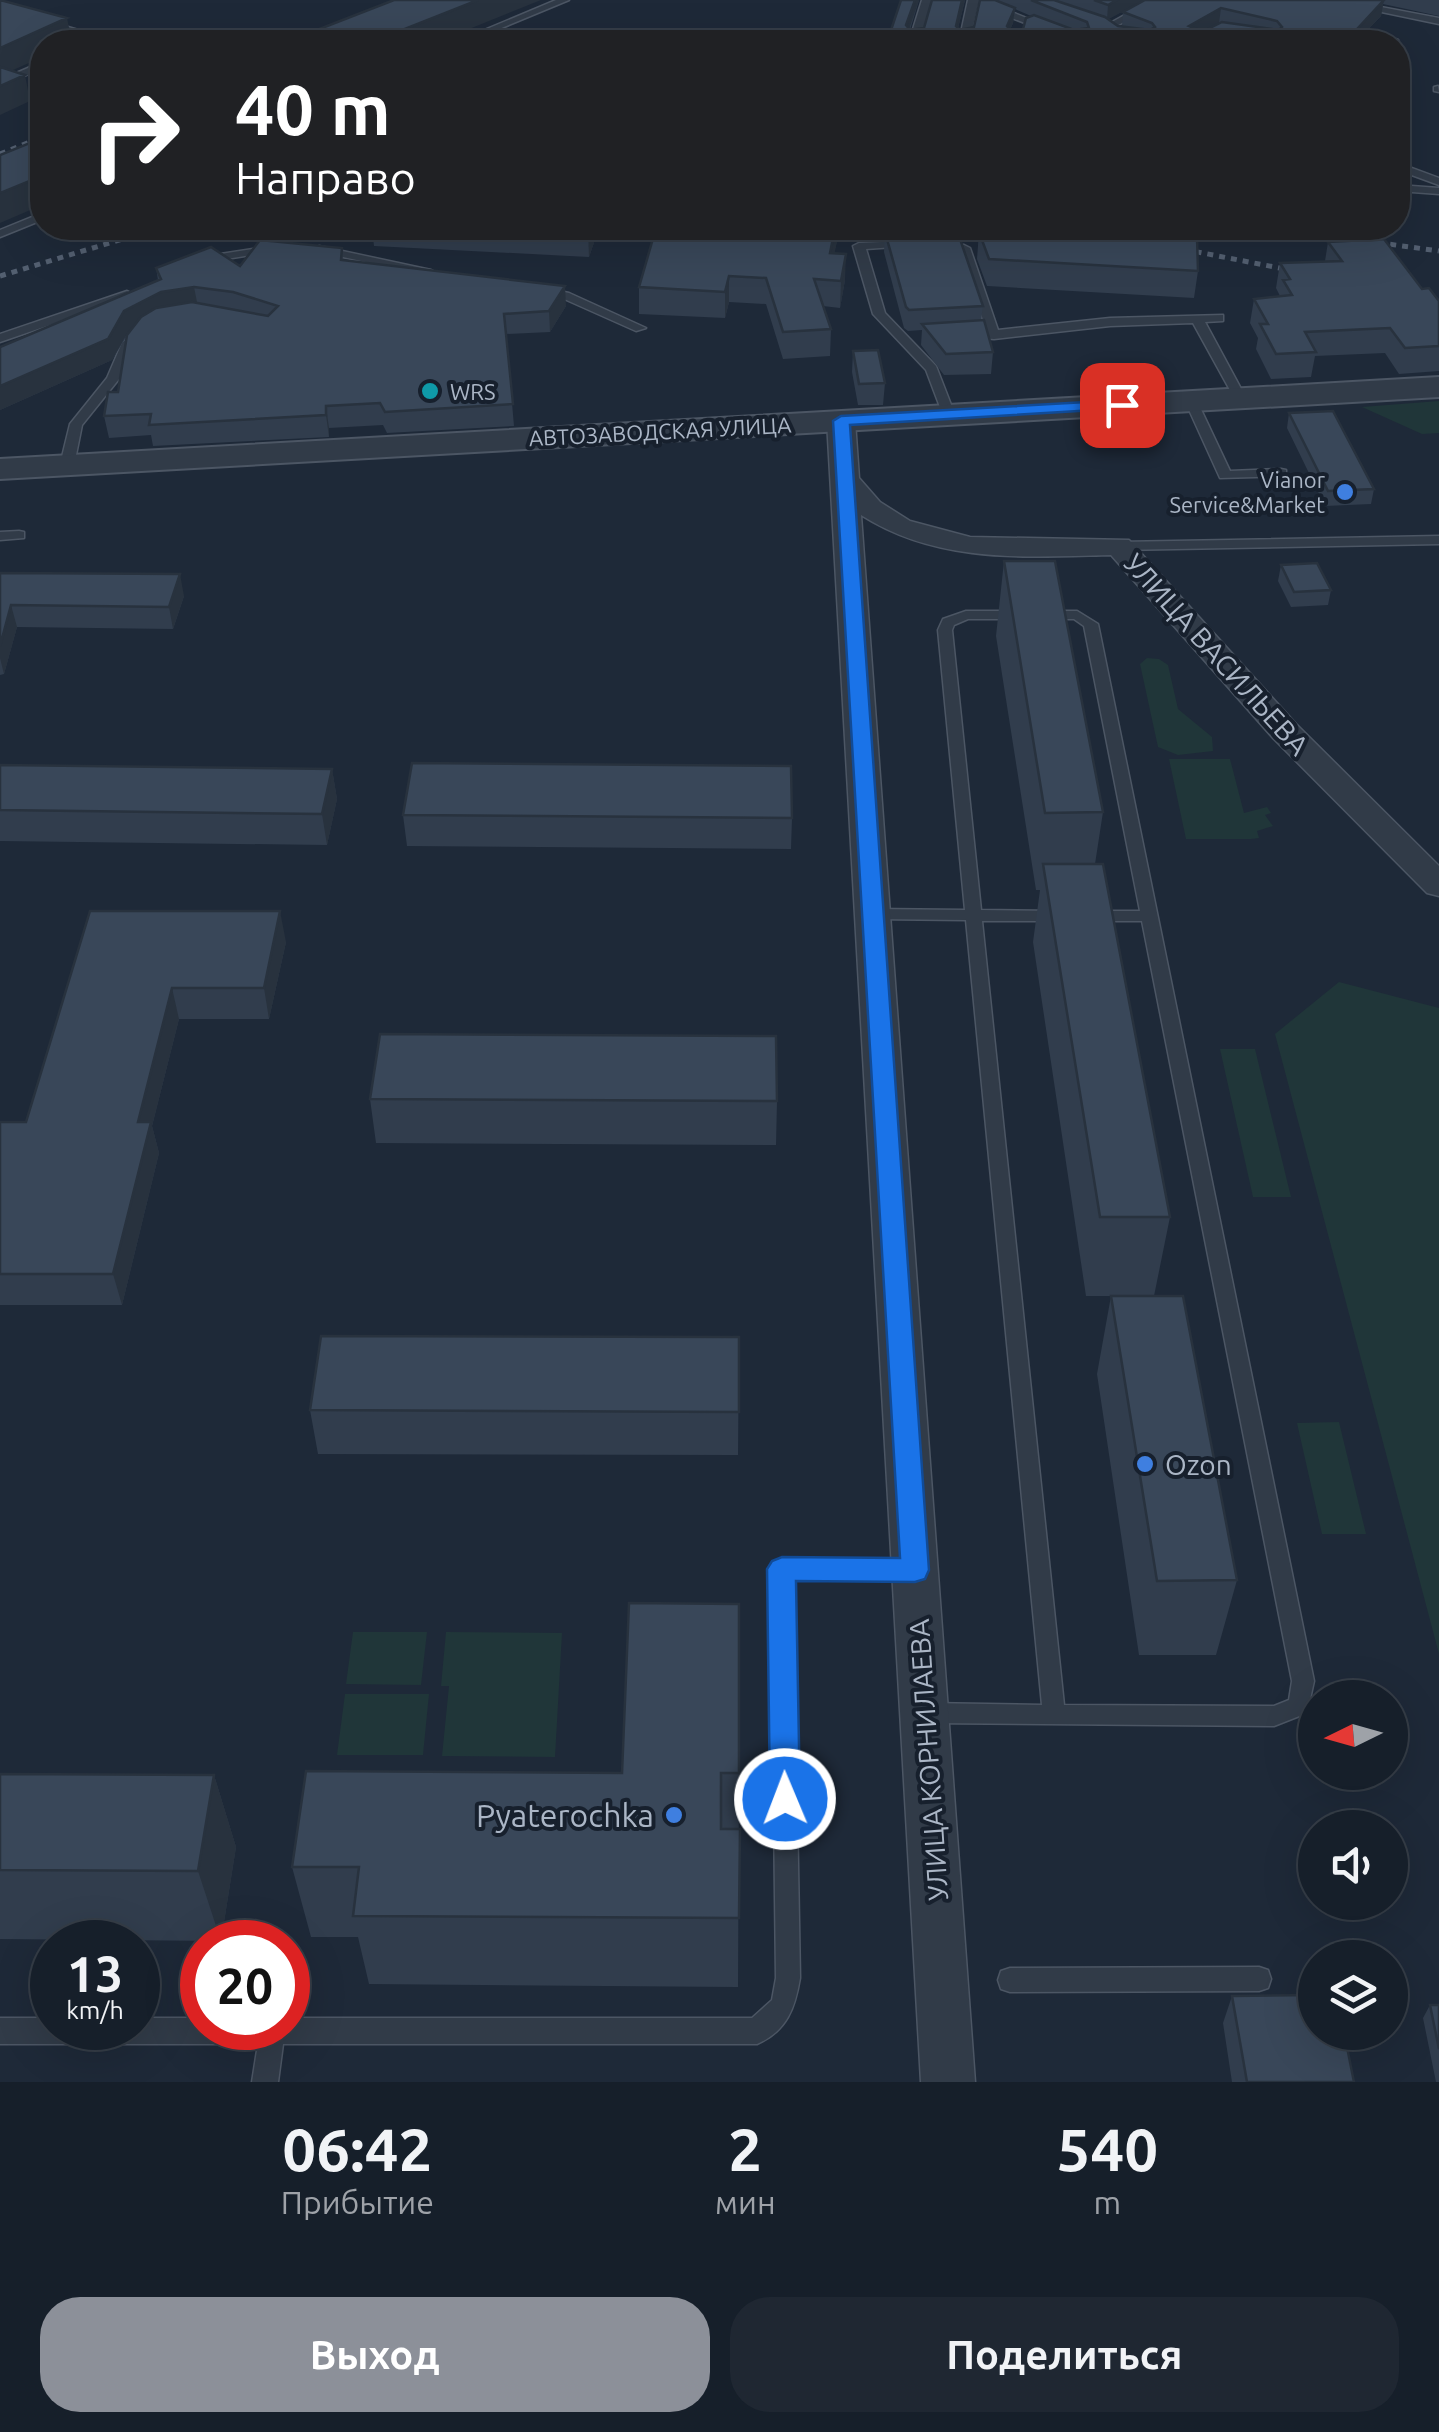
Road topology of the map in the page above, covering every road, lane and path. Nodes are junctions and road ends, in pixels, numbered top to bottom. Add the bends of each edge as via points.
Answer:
1 (564, 0) edge
2 (928, 0) edge
3 (973, 0) edge
4 (1159, 0) edge
5 (1329, 0) edge
6 (0, 10) edge
7 (1439, 21) edge
8 (1032, 23) junction
9 (1094, 23) edge
10 (1108, 27) junction
11 (1016, 29) edge
12 (69, 30) edge
13 (491, 30) edge
14 (918, 30) edge
15 (967, 30) edge
16 (1050, 30) edge
17 (1112, 30) edge
18 (30, 70) edge
19 (0, 84) edge
20 (1410, 171) edge
21 (1439, 182) edge
22 (1410, 189) edge
23 (1439, 191) edge
24 (30, 221) edge
25 (0, 234) edge
26 (304, 246) edge
27 (288, 247) edge
28 (183, 268) edge
29 (450, 276) edge
30 (527, 289) edge
31 (142, 290) edge
32 (1197, 318) junction
33 (1218, 318) dead end
34 (150, 328) edge
35 (640, 328) dead end
36 (994, 335) junction
37 (976, 336) edge
38 (0, 338) edge
39 (923, 338) edge
40 (905, 340) junction
41 (1439, 387) edge
42 (1240, 398) junction
43 (1191, 401) junction
44 (948, 415) junction
45 (841, 421) junction
46 (67, 465) junction
47 (1, 471) edge
48 (1280, 473) dead end
49 (845, 480) junction
50 (0, 536) edge
51 (19, 536) dead end
52 (1439, 540) edge
53 (1119, 546) junction
54 (1439, 885) edge
55 (873, 914) junction
56 (974, 915) junction
57 (1149, 916) junction
58 (915, 1570) junction
59 (924, 1714) junction
60 (1054, 1715) junction
61 (1260, 1979) dead end
62 (1010, 1980) dead end
63 (0, 2031) edge
64 (180, 2032) edge
65 (310, 2032) edge
66 (269, 2050) edge
67 (265, 2082) edge
68 (948, 2082) edge

1 - 13 lane
2 - 14 lane
3 - 8 lane
3 - 15 lane
4 - 10 lane
5 - 7 lane
6 - 12 lane
8 - 11 lane
8 - 16 lane
9 - 10 lane
10 - 17 lane
18 - 19 lane
20 - 21 lane
22 - 23 lane
24 - 25 lane
26 - 29 lane
27 - 28 lane
30 - 35 lane via 565,295
31 - 38 lane
32 - 33 lane
32 - 36 lane
32 - 42 lane
34 - 46 lane via 126,346 113,379 76,424
36 - 37 lane
36 - 40 lane via 964,248 859,246 878,314
39 - 40 lane
40 - 44 lane via 932,370
41 - 42 street, АВТОЗАВОДСКАЯ УЛИЦА
42 - 43 street, АВТОЗАВОДСКАЯ УЛИЦА
43 - 44 street, АВТОЗАВОДСКАЯ УЛИЦА
43 - 48 lane via 1225,475
44 - 45 street, АВТОЗАВОДСКАЯ УЛИЦА
45 - 46 street, АВТОЗАВОДСКАЯ УЛИЦА via 530,432
45 - 49 street, УЛИЦА КОРНИЛАЕВА
46 - 47 street, АВТОЗАВОДСКАЯ УЛИЦА
49 - 53 street, УЛИЦА ВАСИЛЬЕВА via 879,516 943,541
49 - 55 street, УЛИЦА КОРНИЛАЕВА
50 - 51 lane
52 - 53 lane
53 - 54 street, УЛИЦА ВАСИЛЬЕВА via 1377,830
55 - 56 lane
55 - 58 street, УЛИЦА КОРНИЛАЕВА
56 - 57 lane
56 - 57 lane via 944,630 966,615 1076,615 1091,624
56 - 60 lane
57 - 60 lane via 1303,1681 1298,1706 1274,1716
58 - 59 street, УЛИЦА КОРНИЛАЕВА
58 - 65 lane via 782,1569 788,1978 783,2006 757,2030
59 - 60 lane
59 - 68 street, УЛИЦА КОРНИЛАЕВА
61 - 62 lane
63 - 64 lane
66 - 67 lane

